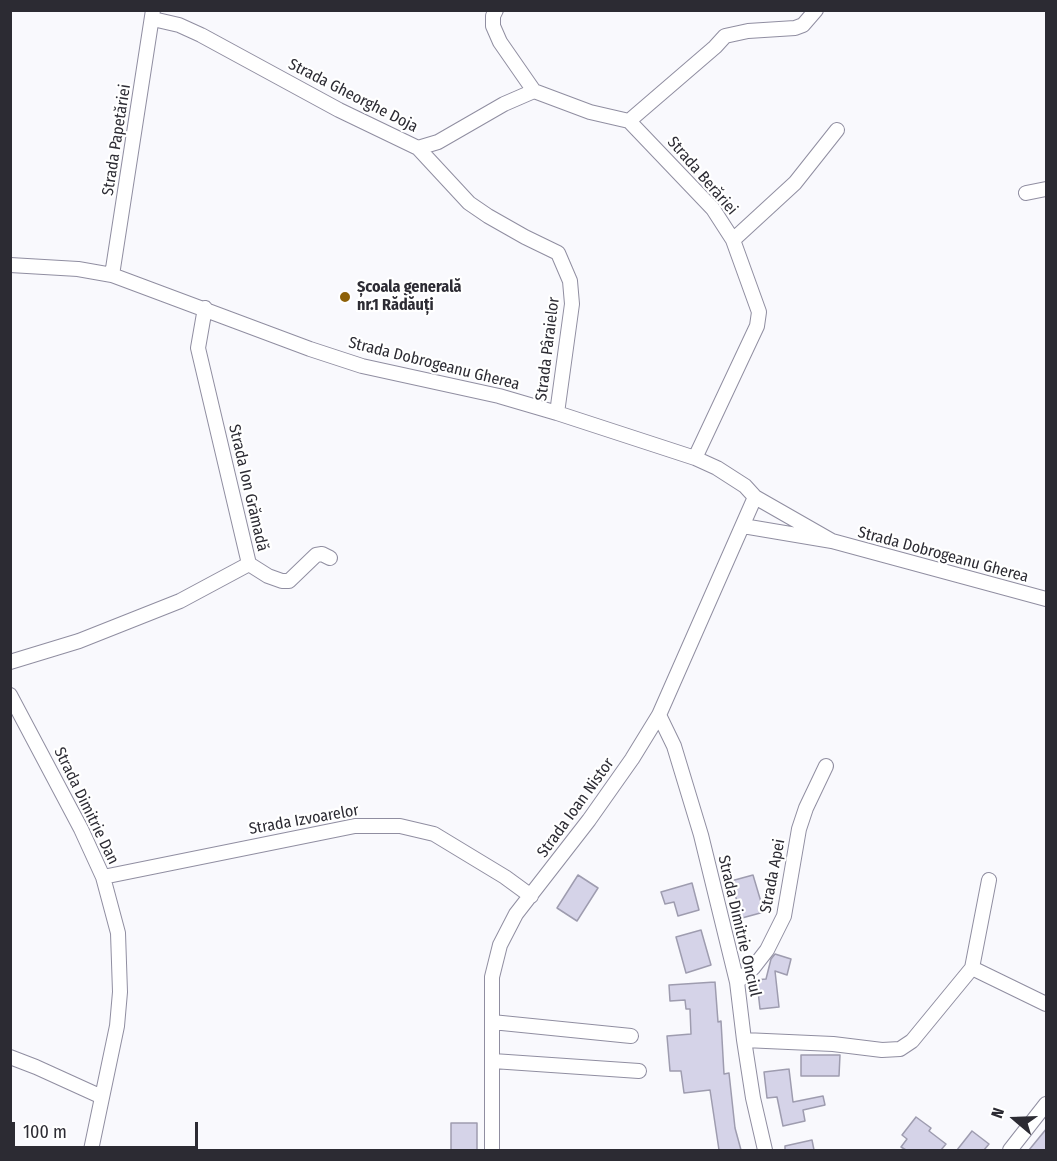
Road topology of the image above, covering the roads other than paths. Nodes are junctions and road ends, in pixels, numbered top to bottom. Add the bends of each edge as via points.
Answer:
1 (496, 10) edge
2 (816, 10) edge
3 (153, 15) edge
4 (534, 90) junction
5 (629, 121) junction
6 (837, 130) dead end
7 (418, 148) junction
8 (1047, 189) edge
9 (1026, 193) dead end
10 (733, 240) junction
11 (10, 265) edge
12 (112, 275) junction
13 (205, 308) junction
14 (557, 413) junction
15 (695, 458) junction
16 (755, 497) junction
17 (743, 526) junction
18 (832, 541) junction
19 (330, 558) dead end
20 (249, 564) junction
21 (1047, 599) edge
22 (10, 662) edge
23 (10, 695) edge
24 (659, 715) junction
25 (826, 766) dead end
26 (103, 877) junction
27 (989, 880) dead end
28 (531, 896) junction
29 (972, 968) junction
30 (737, 982) junction
31 (1047, 1004) edge
32 (492, 1022) junction
33 (631, 1036) dead end
34 (744, 1040) junction
35 (10, 1057) edge
36 (493, 1061) junction
37 (639, 1071) dead end
38 (102, 1097) junction
39 (1047, 1104) edge
40 (90, 1150) edge
41 (492, 1150) edge
42 (765, 1150) edge
43 (1010, 1150) edge

1 - 4 street via 493,26 500,42
2 - 5 street via 795,28 725,36
3 - 7 street, Strada Gheorghe Doja via 201,35
3 - 12 street, Strada Papetăriei
4 - 5 street via 590,112
4 - 7 street, Strada Gheorghe Doja via 438,142
5 - 10 street, Strada Berăriei via 713,209
6 - 10 street via 795,183
7 - 14 street, Strada Pâraielor via 469,202 525,237 558,252 570,282 572,304
8 - 9 street
10 - 15 street, Strada Berăriei via 756,299 757,326
11 - 12 street, Strada Dobrogeanu Gherea via 78,268
12 - 13 street, Strada Dobrogeanu Gherea
13 - 14 street, Strada Dobrogeanu Gherea via 362,366 500,396
13 - 20 street, Strada Ion Grămadă via 198,348
14 - 15 street, Strada Dobrogeanu Gherea
15 - 16 street, Strada Dobrogeanu Gherea via 745,486
16 - 17 street, Strada Ioan Nistor
16 - 18 street, Strada Dobrogeanu Gherea
17 - 18 street, Strada Dobrogeanu Gherea
17 - 24 street, Strada Ioan Nistor
18 - 21 street, Strada Dobrogeanu Gherea
19 - 20 street via 316,555 289,581 268,576
20 - 22 street, Strada Ion Grămadă via 180,601 79,641
23 - 26 street, Strada Dimitrie Dan
24 - 28 street, Strada Ioan Nistor via 632,759
24 - 30 street, Strada Dimitrie Onciul via 674,746 695,814
25 - 30 street, Strada Apei via 799,829 784,916 767,950
26 - 28 street, Strada Izvoarelor via 355,825 400,826 434,834
26 - 38 street, Strada Dimitrie Dan via 118,933 121,971 117,1026
27 - 29 street
28 - 32 street, Strada Ioan Nistor via 516,914 500,945 492,977
29 - 31 street
29 - 34 street via 912,1041 900,1049
30 - 34 street, Strada Dimitrie Onciul
32 - 33 street
32 - 36 street, Strada Ioan Nistor
34 - 42 street, Strada Dimitrie Onciul
35 - 38 street
36 - 37 street
36 - 41 street, Strada Ioan Nistor
38 - 40 street, Strada Dimitrie Dan
39 - 43 street

